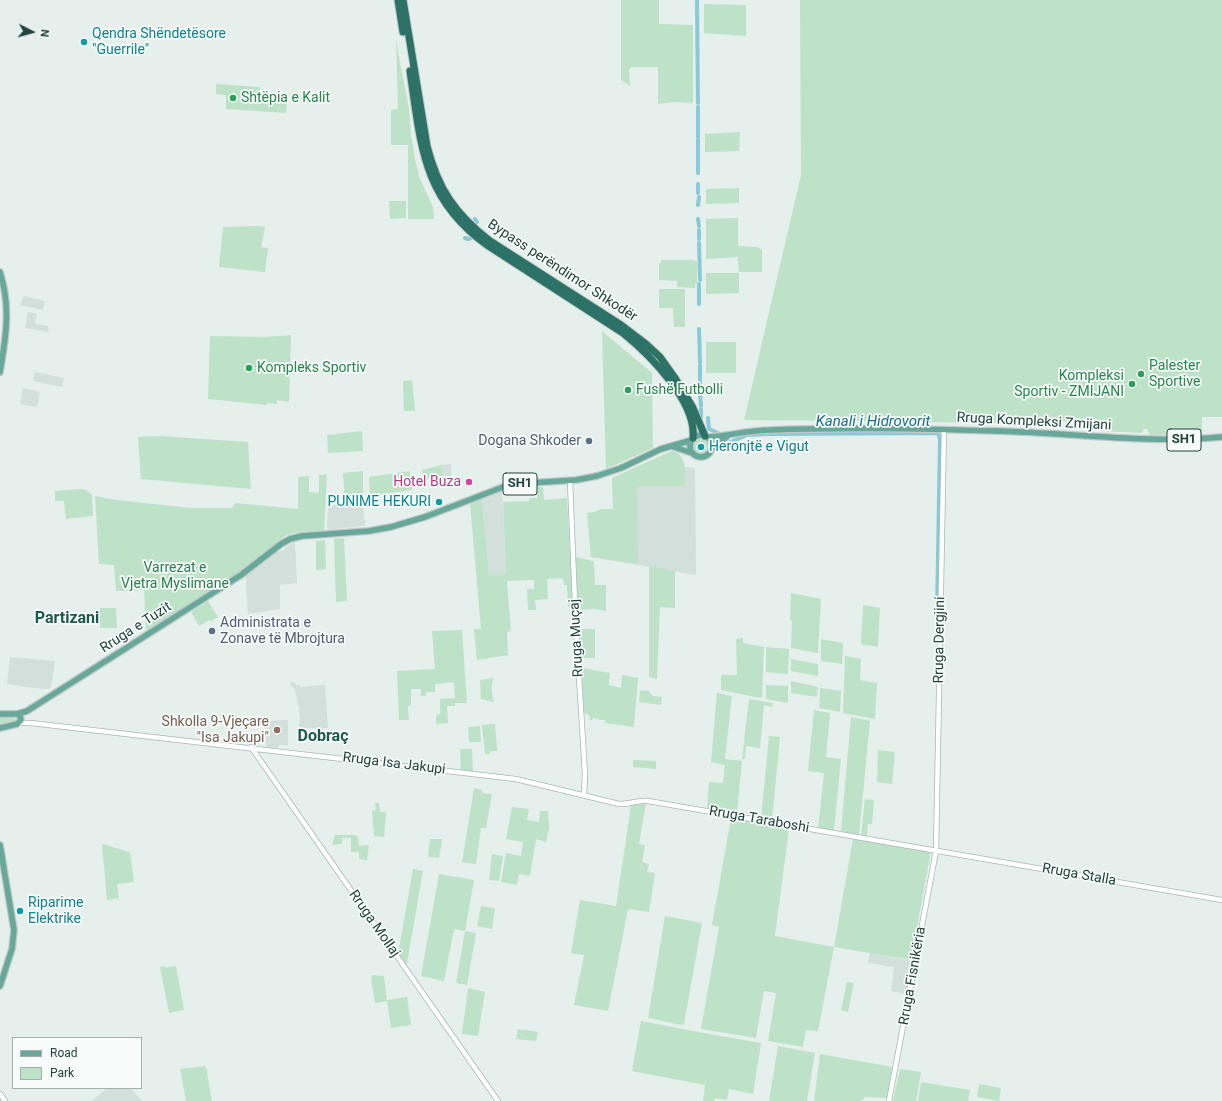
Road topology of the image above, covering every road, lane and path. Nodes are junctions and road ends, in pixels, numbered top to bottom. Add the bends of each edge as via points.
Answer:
1 (398, 0) edge
2 (403, 0) edge
3 (0, 272) edge
4 (0, 372) edge
5 (944, 429) junction
6 (730, 435) junction
7 (707, 437) junction
8 (1222, 437) edge
9 (693, 439) junction
10 (672, 446) junction
11 (712, 449) junction
12 (692, 452) junction
13 (570, 481) junction
14 (27, 711) junction
15 (0, 714) edge
16 (17, 714) junction
17 (19, 722) junction
18 (0, 728) edge
19 (251, 747) junction
20 (584, 795) junction
21 (0, 845) edge
22 (936, 851) junction
23 (1222, 900) edge
24 (0, 986) edge
25 (0, 1094) edge
26 (5, 1101) edge
27 (498, 1101) edge
28 (889, 1101) edge

1 - 9 highway, Bypass perëndimor Shkodër via 423,152 444,202 475,236 623,333 656,363 679,396 692,422
2 - 7 highway, Bypass perëndimor Shkodër via 432,166 446,195 459,214 490,241 632,332 646,344 660,357 678,383
3 - 4 main road via 8,314
5 - 6 main road, Rruga Kompleksi Zmijani / SH1 via 771,430 744,431
5 - 8 main road, Rruga Kompleksi Zmijani / SH1 via 1146,440
5 - 22 street, Rruga Dergjini
6 - 7 main road, Rruga Kompleksi Zmijani / SH1
6 - 11 main road, Rruga Kompleksi Zmijani / SH1
7 - 9 main road, SH1 via 699,435
7 - 11 main road via 712,443
9 - 10 main road, SH1
9 - 12 main road via 690,446
10 - 12 main road, SH1
10 - 13 main road, SH1 via 608,473
11 - 12 main road, SH1 via 708,456 702,458
13 - 14 main road, Rruga e Tuzit / SH1 via 503,487 413,521 390,527 302,536 286,541 241,574
13 - 20 street, Rruga Muçaj
14 - 16 main road, SH1
14 - 17 main road, SH1
15 - 16 main road, SH1
16 - 17 main road
17 - 18 main road
17 - 19 street, Rruga Isa Jakupi
19 - 20 street, Rruga Isa Jakupi via 516,779
19 - 27 street, Rruga Mollaj
20 - 22 street, Rruga Taraboshi via 623,804 644,800
21 - 24 main road via 14,930 12,949
22 - 23 street, Rruga Stalla
22 - 28 street, Rruga Fisnikëria
25 - 26 street

